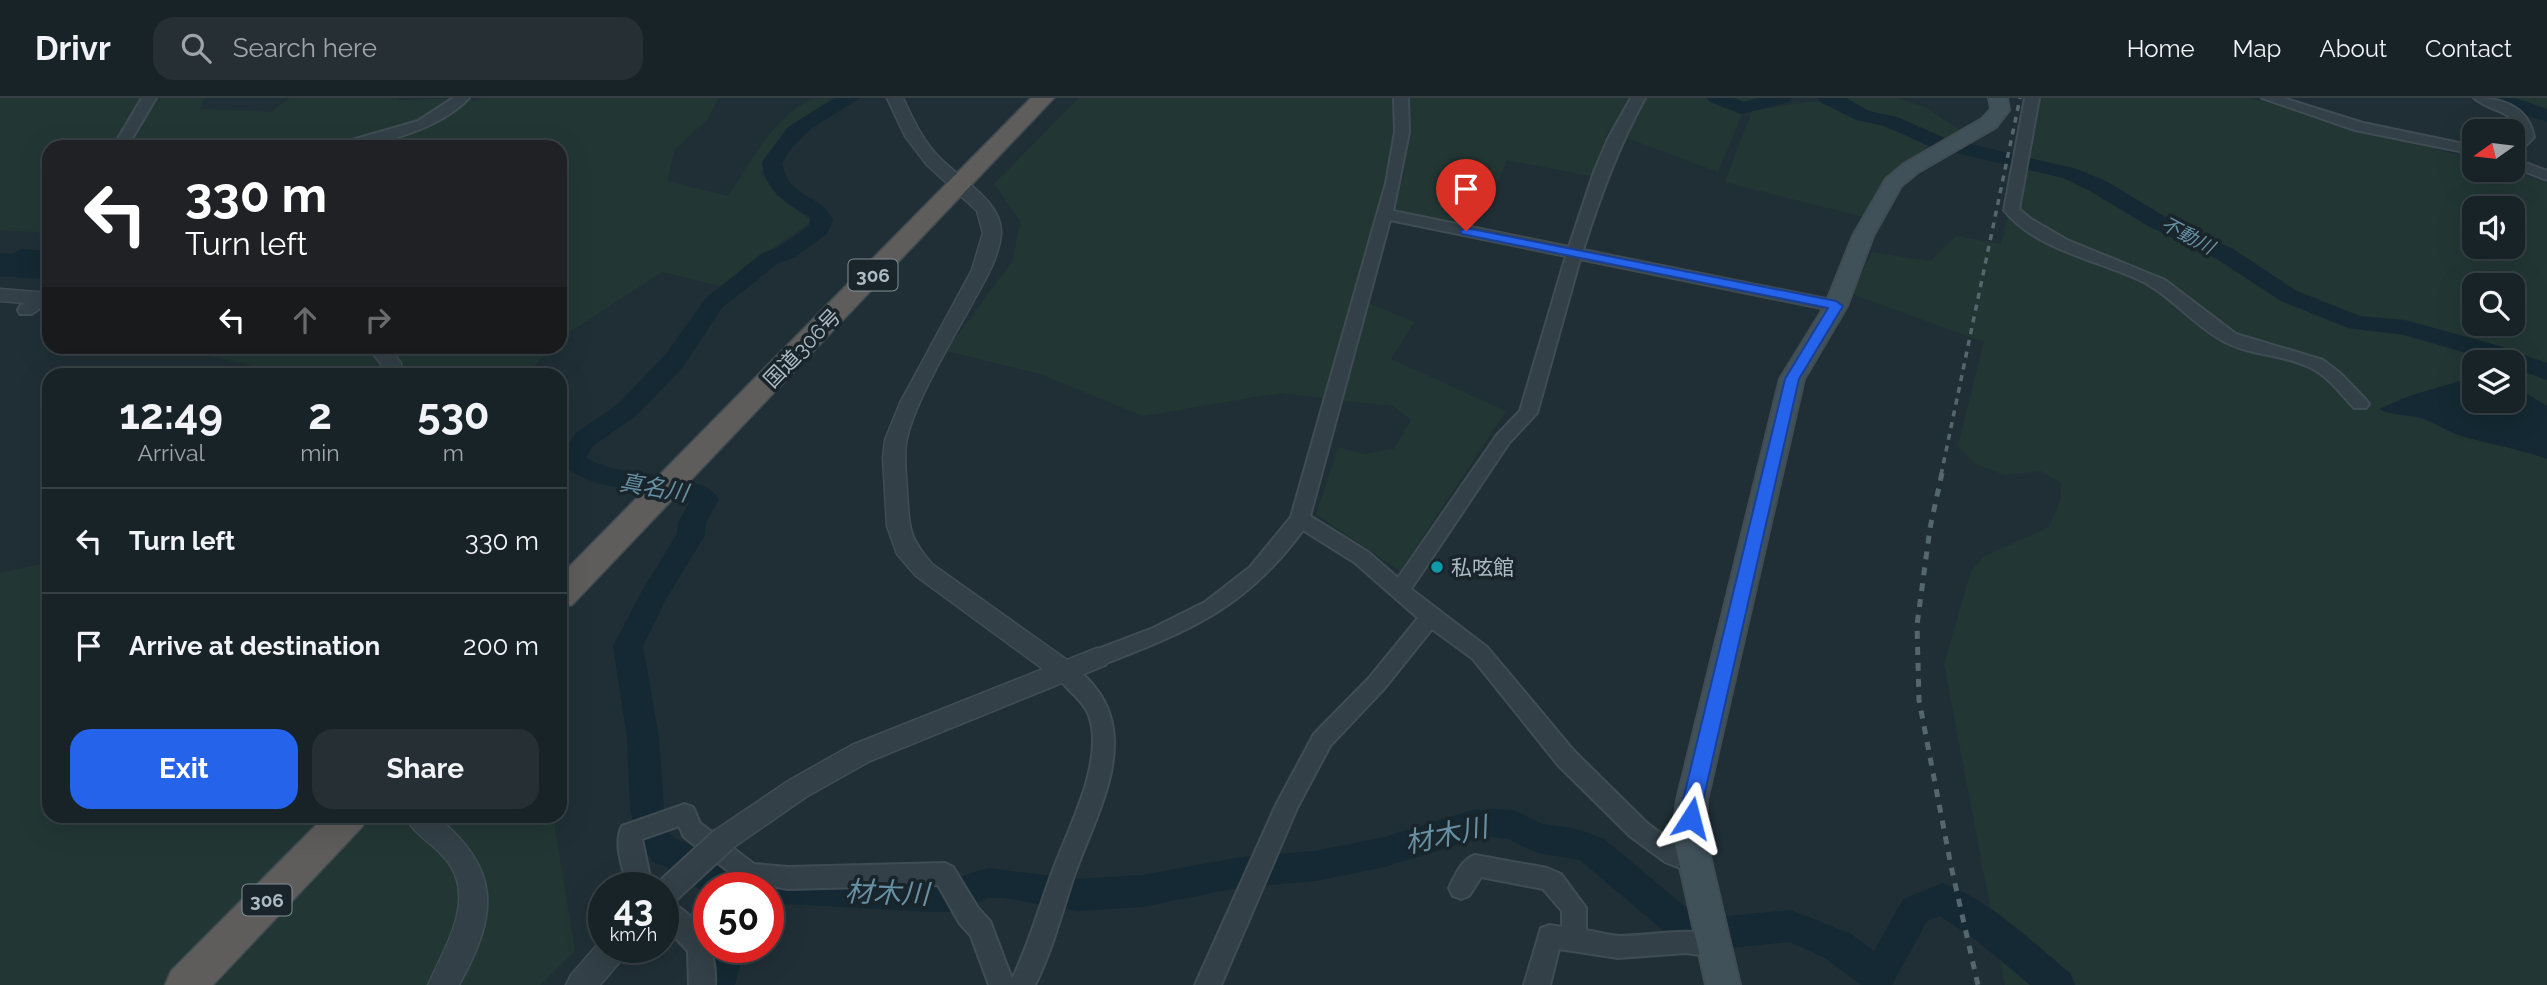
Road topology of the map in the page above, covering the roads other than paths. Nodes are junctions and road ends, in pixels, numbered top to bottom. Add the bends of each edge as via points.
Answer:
1 (149, 98) edge
2 (462, 98) edge
3 (895, 98) edge
4 (1042, 98) edge
5 (1401, 98) edge
6 (1638, 98) edge
7 (1998, 98) edge
8 (2032, 98) edge
9 (2269, 98) edge
10 (2481, 98) edge
11 (2522, 119) edge
12 (2525, 122) edge
13 (124, 140) edge
14 (367, 140) edge
15 (2525, 140) edge
16 (2462, 148) edge
17 (2525, 167) edge
18 (2547, 176) edge
19 (960, 186) junction
20 (1385, 214) junction
21 (1574, 254) junction
22 (0, 295) edge
23 (41, 300) edge
24 (1836, 306) junction
25 (2360, 404) dead end
26 (1300, 519) junction
27 (567, 589) edge
28 (1398, 589) junction
29 (1430, 617) junction
30 (1097, 658) joint
31 (1064, 671) junction
32 (342, 823) edge
33 (425, 823) edge
34 (1697, 865) junction
35 (636, 872) edge
36 (679, 880) edge
37 (1461, 888) dead end
38 (679, 923) edge
39 (1712, 934) junction
40 (1574, 940) junction
41 (600, 963) edge
42 (185, 985) edge
43 (443, 985) edge
44 (581, 985) edge
45 (702, 985) edge
46 (1002, 985) edge
47 (1022, 985) edge
48 (1208, 985) edge
49 (1537, 985) edge
50 (1723, 985) edge

1 - 13 street
2 - 14 street via 423,124
3 - 19 street via 914,136
4 - 19 highway, 国道306号 / 306
5 - 20 street via 1402,132
6 - 21 street via 1612,144
7 - 24 main road via 1997,117 1893,183 1863,236
8 - 25 street via 2011,210 2031,227 2159,283 2234,340 2319,365
9 - 16 street via 2360,127
10 - 11 street via 2508,107
12 - 15 street
17 - 18 street
19 - 27 highway, 国道306号 / 306
19 - 31 street via 988,215 989,250 910,403 896,440 898,526 905,548 924,570
20 - 21 street
20 - 26 street
21 - 24 street
21 - 28 street via 1528,413 1503,439
22 - 23 street
24 - 34 main road via 1792,379 1785,402 1692,800 1689,835
26 - 28 street via 1361,557
26 - 30 street via 1254,577 1214,608
28 - 29 street
29 - 34 street via 1480,653 1566,758 1639,830 1664,850
29 - 48 street via 1376,684 1322,740 1287,805
30 - 31 street
31 - 36 street, bridge via 861,753 797,789 724,839
31 - 47 street via 1083,685 1098,709 1104,741 1097,777 1054,908
32 - 42 highway, 306
33 - 43 street via 461,858 471,888 468,935
34 - 39 main road
35 - 46 street via 629,833 685,814 692,830 749,874 788,878 946,874 981,929
37 - 40 street via 1475,865 1547,879 1574,908
38 - 45 street via 701,947
39 - 40 street via 1686,942 1618,947
39 - 50 main road
40 - 49 street via 1550,936
41 - 44 street

